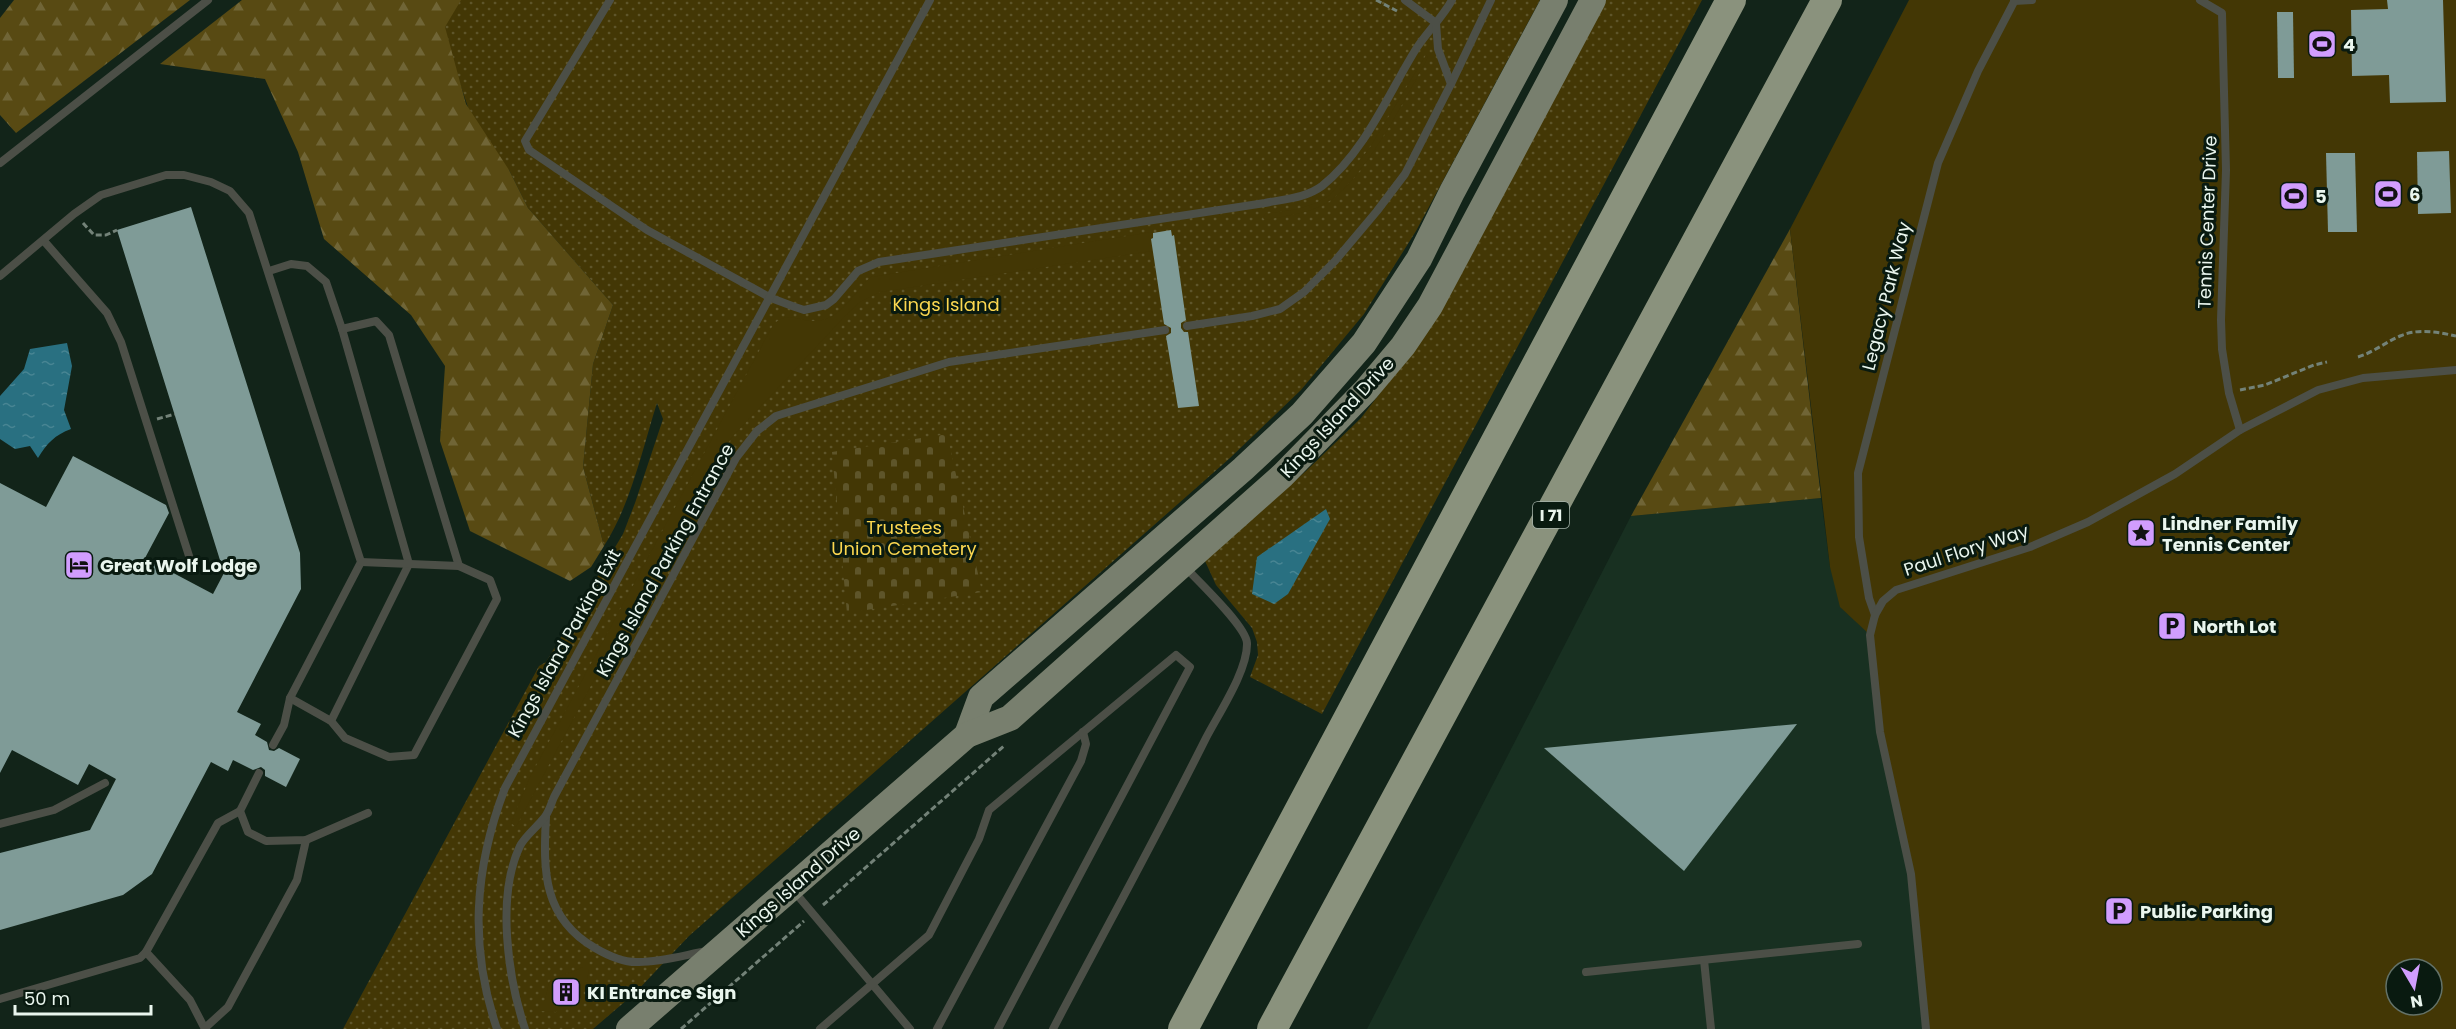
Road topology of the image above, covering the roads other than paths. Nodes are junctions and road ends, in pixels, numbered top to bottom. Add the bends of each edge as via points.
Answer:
1 (208, 0) edge
2 (610, 0) edge
3 (930, 0) edge
4 (1405, 0) edge
5 (1452, 0) edge
6 (1491, 0) edge
7 (1555, 0) edge
8 (1593, 0) edge
9 (1731, 0) edge
10 (1827, 0) edge
11 (2014, 0) edge
12 (2032, 0) edge
13 (2200, 0) edge
14 (1436, 23) junction
15 (1451, 84) junction
16 (0, 163) edge
17 (44, 241) junction
18 (269, 271) junction
19 (0, 276) edge
20 (771, 298) junction
21 (1187, 326) dead end
22 (342, 329) junction
23 (1165, 330) dead end
24 (2456, 370) edge
25 (2240, 429) junction
26 (190, 559) dead end
27 (361, 562) junction
28 (409, 564) junction
29 (459, 566) junction
30 (1184, 566) junction
31 (1875, 615) junction
32 (290, 698) junction
33 (331, 722) junction
34 (1083, 732) junction
35 (967, 735) junction
36 (273, 745) dead end
37 (259, 773) dead end
38 (105, 783) dead end
39 (240, 811) junction
40 (368, 813) dead end
41 (546, 816) junction
42 (0, 824) edge
43 (306, 840) junction
44 (790, 888) junction
45 (1858, 944) dead end
46 (720, 949) junction
47 (146, 952) junction
48 (1704, 960) junction
49 (1586, 972) dead end
50 (872, 984) junction
51 (0, 999) edge
52 (205, 1028) edge
53 (497, 1029) edge
54 (525, 1029) edge
55 (629, 1029) edge
56 (820, 1029) edge
57 (910, 1029) edge
58 (937, 1029) edge
59 (998, 1029) edge
60 (1053, 1029) edge
61 (1183, 1029) edge
62 (1272, 1029) edge
63 (1711, 1029) edge
64 (1926, 1029) edge

1 - 16 lane
2 - 20 lane via 525,141 529,150 647,230
3 - 20 lane, Kings Island Parking Exit
4 - 14 lane
5 - 14 lane
6 - 15 lane
7 - 35 main road, Kings Island Drive via 1419,259 1364,343 1302,414 981,697
8 - 30 main road, Kings Island Drive via 1450,271 1402,346 1328,431
9 - 61 highway
10 - 62 highway, I 71
11 - 12 lane
11 - 31 lane, Legacy Park Way via 1938,163 1858,474 1859,537
13 - 25 lane, Tennis Center Drive via 2222,13 2226,120 2222,349
14 - 15 lane via 1438,49
14 - 20 lane via 1357,146 1330,178 1307,194 879,262 858,271 834,299 815,309 804,310
15 - 21 lane via 1405,174 1304,292 1280,309
17 - 18 lane via 102,195 166,175 194,177 230,191 249,213
17 - 19 lane
17 - 26 lane via 107,313 122,342
18 - 22 lane via 291,264 307,266 326,282
18 - 27 lane
20 - 53 lane, Kings Island Parking Exit via 520,757 498,806 477,905 483,983
22 - 28 lane
22 - 29 lane via 376,321 389,335
23 - 41 lane, Kings Island Parking Entrance via 949,363 776,416 736,458
24 - 25 lane, Paul Flory Way via 2344,382 2318,390
25 - 31 lane, Paul Flory Way via 2175,474 2088,522 2030,547 1896,590
27 - 28 lane
27 - 32 lane
28 - 29 lane
28 - 33 lane
29 - 33 lane via 490,580 497,599 414,756 389,757 345,738
30 - 35 main road, Kings Island Drive via 1010,718
30 - 60 lane via 1236,622 1247,640 1246,654 1197,756
31 - 64 lane via 1870,635 1880,732 1911,874
32 - 33 lane
32 - 36 lane via 284,725
34 - 50 lane via 989,810 980,839 929,935
34 - 58 lane via 1086,744 1081,761
34 - 59 lane via 1176,655 1190,667
35 - 44 main road, Kings Island Drive
37 - 39 lane
38 - 42 lane via 54,810
39 - 43 lane via 248,832 267,841
39 - 47 lane via 218,824
40 - 43 lane
41 - 46 lane via 543,861 548,889 559,916 579,939 607,955 638,963
41 - 54 lane, Kings Island Parking Entrance via 520,845 509,883 511,976
43 - 52 lane via 292,890 228,1007
44 - 46 main road, Kings Island Drive
44 - 50 lane
45 - 48 lane
46 - 55 main road, Kings Island Drive
47 - 51 lane via 140,958
47 - 52 lane via 190,1000
48 - 49 lane
48 - 63 lane
50 - 56 lane
50 - 57 lane

